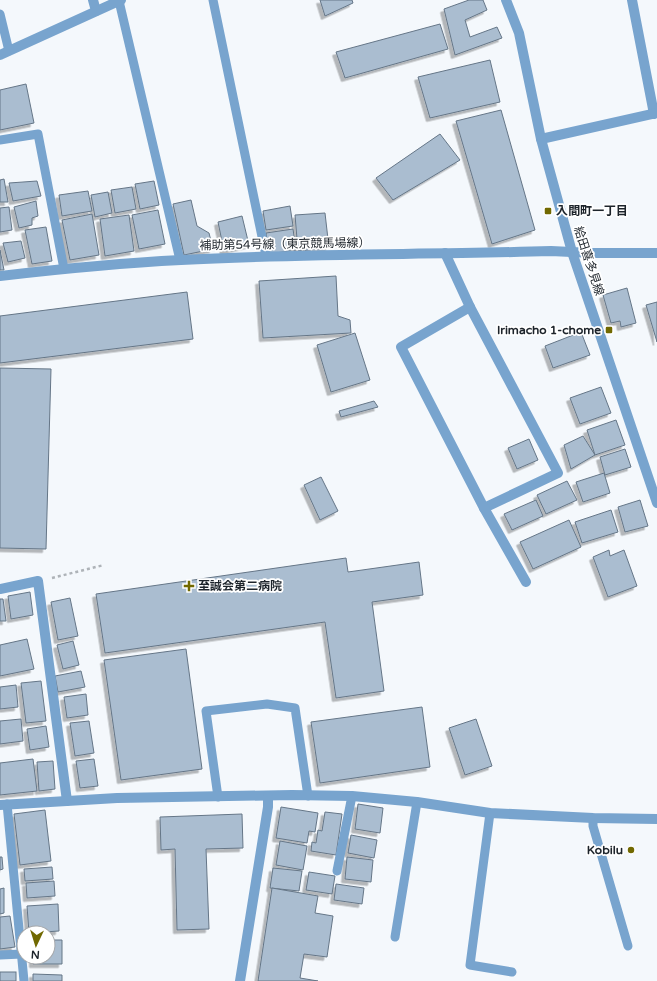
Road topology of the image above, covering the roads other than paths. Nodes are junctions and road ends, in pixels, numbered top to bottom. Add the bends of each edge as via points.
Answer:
1 (93, 0) edge
2 (120, 0) edge
3 (213, 0) edge
4 (506, 0) edge
5 (632, 0) edge
6 (96, 12) junction
7 (0, 14) edge
8 (5, 53) edge
9 (655, 113) edge
10 (541, 139) junction
11 (0, 140) edge
12 (572, 252) junction
13 (446, 253) junction
14 (657, 253) edge
15 (266, 256) junction
16 (180, 260) junction
17 (64, 269) junction
18 (0, 276) edge
19 (470, 307) junction
20 (657, 503) edge
21 (484, 508) junction
22 (526, 582) dead end
23 (0, 589) edge
24 (268, 796) junction
25 (308, 796) junction
26 (352, 796) junction
27 (218, 797) junction
28 (67, 801) junction
29 (417, 802) junction
30 (4, 804) edge
31 (490, 813) junction
32 (593, 818) junction
33 (657, 819) edge
34 (337, 871) dead end
35 (19, 925) edge
36 (395, 937) dead end
37 (628, 946) dead end
38 (16, 954) edge
39 (0, 955) edge
40 (23, 965) edge
41 (512, 972) dead end
42 (24, 981) edge
43 (240, 981) edge

1 - 6 street
2 - 6 street
2 - 16 lane
3 - 15 lane
4 - 10 street, 給田喜多見線 via 519,33
5 - 9 street
6 - 8 street
7 - 8 lane
9 - 10 street
10 - 12 street, 給田喜多見線
11 - 17 lane via 38,134
12 - 13 street, 補助第54号線（東京競馬場線）
12 - 14 street, 補助第54号線（東京競馬場線）
12 - 20 street, 給田喜多見線
13 - 15 street, 補助第54号線（東京競馬場線）
13 - 19 street
15 - 16 street, 補助第54号線（東京競馬場線）
16 - 17 street, 補助第54号線（東京競馬場線）
17 - 18 street, 補助第54号線（東京競馬場線）
19 - 21 street via 401,347
19 - 21 street via 558,473
21 - 22 street
23 - 28 street via 38,581
24 - 25 street
24 - 27 street
24 - 43 street
25 - 26 street
25 - 27 lane via 295,708 267,704 206,711
26 - 29 street
26 - 34 lane
27 - 28 street
28 - 30 street
29 - 31 street
29 - 36 lane
30 - 35 lane
31 - 32 street
31 - 41 lane via 470,966
32 - 33 street
32 - 37 lane via 593,826
38 - 39 lane
40 - 42 lane

